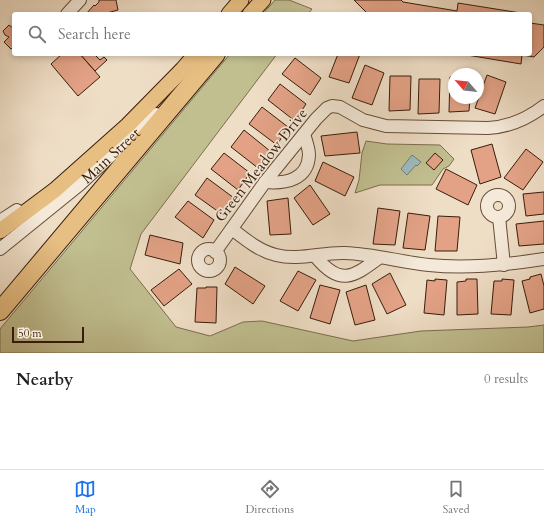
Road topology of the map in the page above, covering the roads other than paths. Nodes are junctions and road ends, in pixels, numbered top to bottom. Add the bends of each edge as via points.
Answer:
1 (80, 0) edge
2 (241, 0) edge
3 (263, 0) edge
4 (69, 12) edge
5 (231, 12) edge
6 (252, 12) edge
7 (194, 56) edge
8 (214, 56) edge
9 (214, 56) edge
10 (544, 106) edge
11 (304, 134) junction
12 (265, 182) junction
13 (55, 190) junction
14 (499, 216) dead end
15 (0, 221) edge
16 (232, 229) junction
17 (0, 231) edge
18 (0, 249) edge
19 (215, 252) dead end
20 (315, 256) junction
21 (379, 258) junction
22 (544, 259) edge
23 (504, 265) junction
24 (0, 311) edge

1 - 4 street
2 - 5 main road
3 - 6 main road
7 - 13 main road, Main Street via 128,124
8 - 18 street, Main Street via 99,168
9 - 24 highway
10 - 11 street, Green Meadow Drive via 527,118 496,128 395,127 363,120 334,102 323,110
11 - 12 street, Green Meadow Drive
11 - 12 street via 309,154 303,172 286,182
12 - 16 street, Green Meadow Drive
13 - 15 street
13 - 17 main road, Main Street
14 - 23 street
16 - 19 street, Green Meadow Drive
16 - 20 street via 254,245 274,254 292,257
20 - 21 street via 345,253
20 - 21 street via 332,273 346,276 357,273
21 - 23 street via 440,266
22 - 23 street

